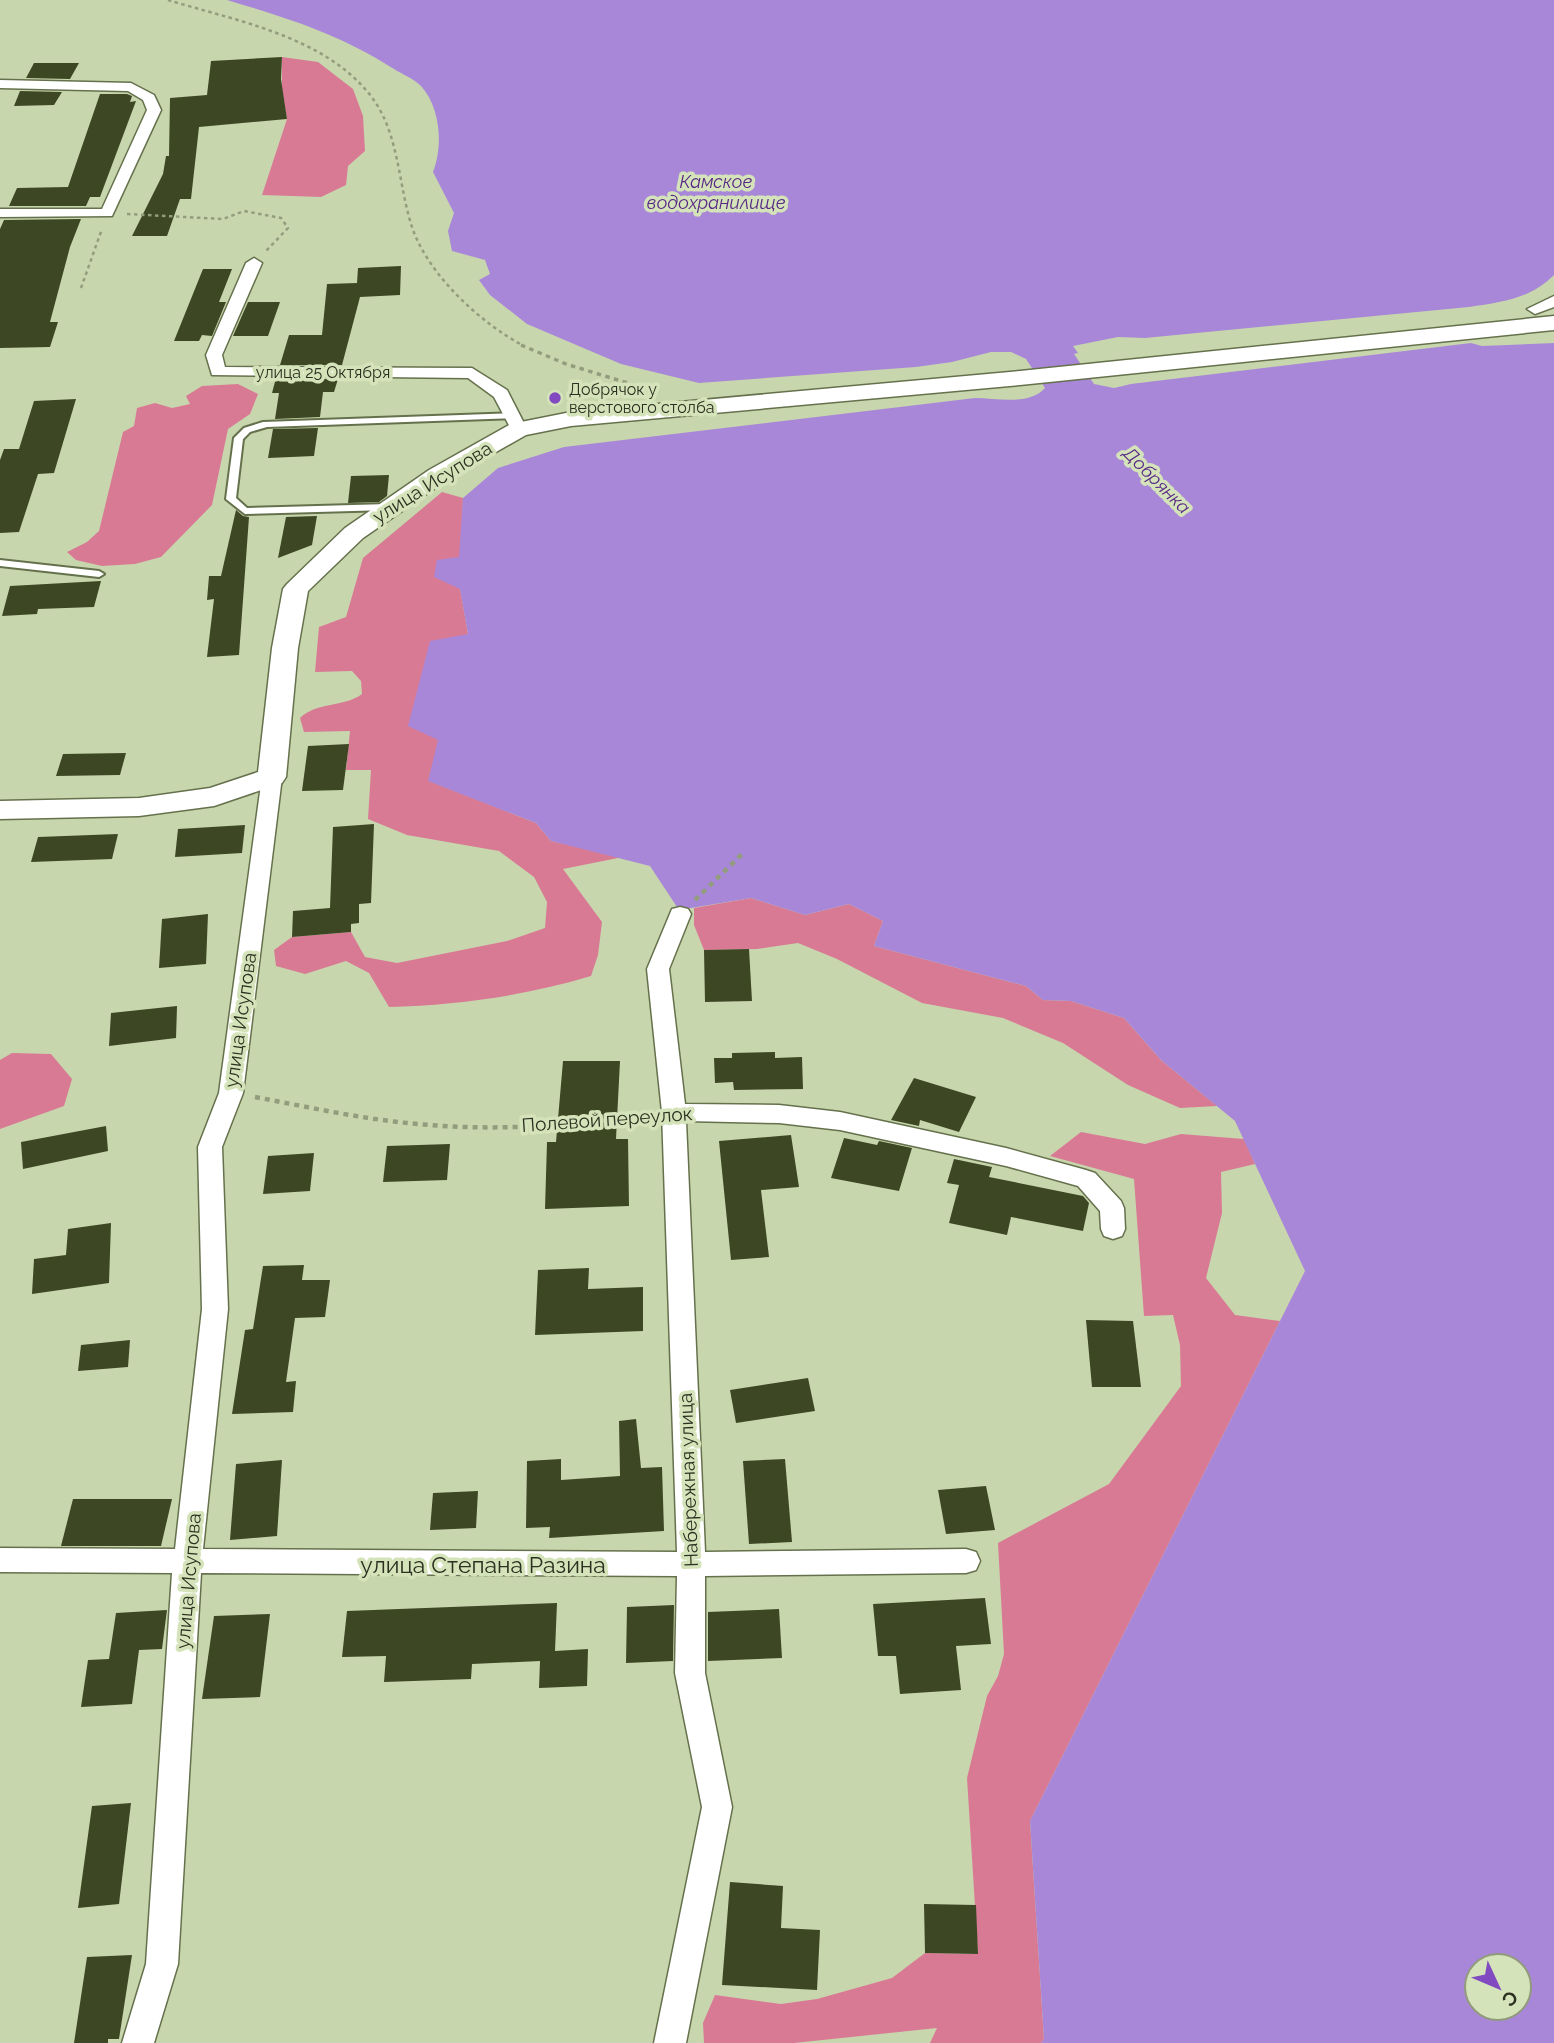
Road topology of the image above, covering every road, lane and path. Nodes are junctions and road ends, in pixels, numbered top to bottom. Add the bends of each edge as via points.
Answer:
1 (168, 0) edge
2 (0, 84) edge
3 (107, 213) junction
4 (0, 214) edge
5 (254, 263) joint
6 (81, 288) dead end
7 (1554, 301) edge
8 (1535, 309) dead end
9 (1554, 323) edge
10 (650, 390) dead end
11 (516, 422) junction
12 (389, 507) junction
13 (0, 563) edge
14 (99, 574) dead end
15 (272, 777) junction
16 (0, 810) edge
17 (742, 854) dead end
18 (680, 914) joint
19 (231, 1093) junction
20 (674, 1112) junction
21 (1113, 1229) dead end
22 (0, 1560) edge
23 (966, 1561) dead end
24 (187, 1563) junction
25 (691, 1564) junction
26 (138, 2043) edge
27 (670, 2043) edge

1 - 10 path via 302,45 341,67 365,88 382,113 410,222 425,254 474,313 548,358
2 - 3 street via 131,87 149,98 154,110
3 - 4 street
3 - 5 path via 223,219 244,211 281,218 288,228
3 - 6 path
5 - 11 street, улица 25 Октября via 214,355 218,372 472,373 501,394
7 - 8 street
9 - 11 street, улица Исупова
11 - 12 street, улица Исупова
11 - 12 lane via 266,424 239,438 231,499 245,511
12 - 15 street, улица Исупова via 354,533 296,589
13 - 14 lane
15 - 16 street via 214,797 139,807
15 - 19 street, улица Исупова
17 - 18 path
18 - 20 street, Набережная улица via 658,969
19 - 20 path, Полевой переулок via 398,1122 468,1127 578,1125
19 - 24 street, улица Исупова via 210,1147 215,1310
20 - 21 street, Полевой переулок via 779,1114 840,1121 1006,1157 1086,1179 1112,1208
20 - 25 street, Набережная улица
22 - 24 street, улица Степана Разина
23 - 25 street, улица Степана Разина
24 - 25 street, улица Степана Разина
24 - 26 street, улица Исупова via 162,1964
25 - 27 street, Набережная улица via 690,1673 717,1807

